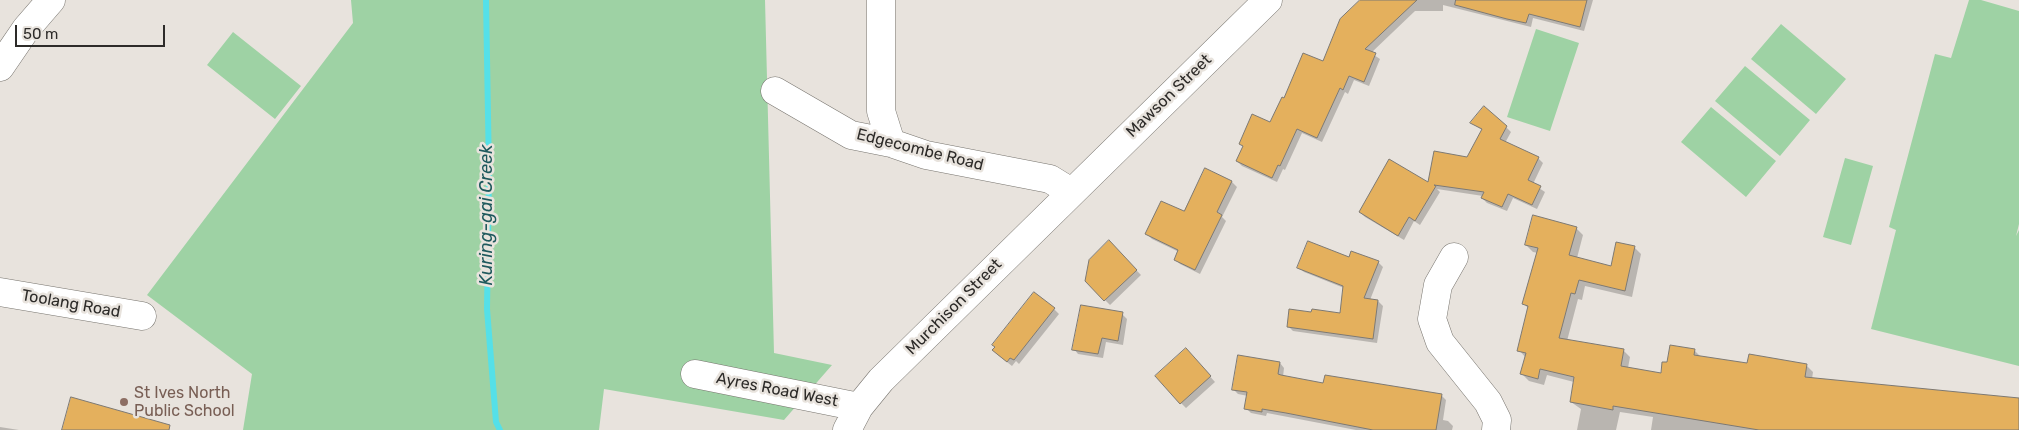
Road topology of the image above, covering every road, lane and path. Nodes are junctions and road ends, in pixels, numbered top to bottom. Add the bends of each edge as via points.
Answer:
1 (51, 0) edge
2 (881, 0) edge
3 (1268, 0) edge
4 (0, 67) edge
5 (775, 91) dead end
6 (891, 143) junction
7 (1071, 192) junction
8 (1454, 256) dead end
9 (0, 292) edge
10 (142, 316) dead end
11 (695, 374) dead end
12 (853, 418) edge
13 (1496, 430) edge

1 - 4 street
2 - 6 street via 881,111
3 - 7 street, Mawson Street
5 - 6 street, Edgecombe Road via 851,135
6 - 7 street, Edgecombe Road via 926,155 1050,179
7 - 12 street, Murchison Street via 881,380
8 - 13 street via 1438,284 1432,319 1440,342 1488,402 1496,420
9 - 10 street, Toolang Road
11 - 12 street, Ayres Road West

